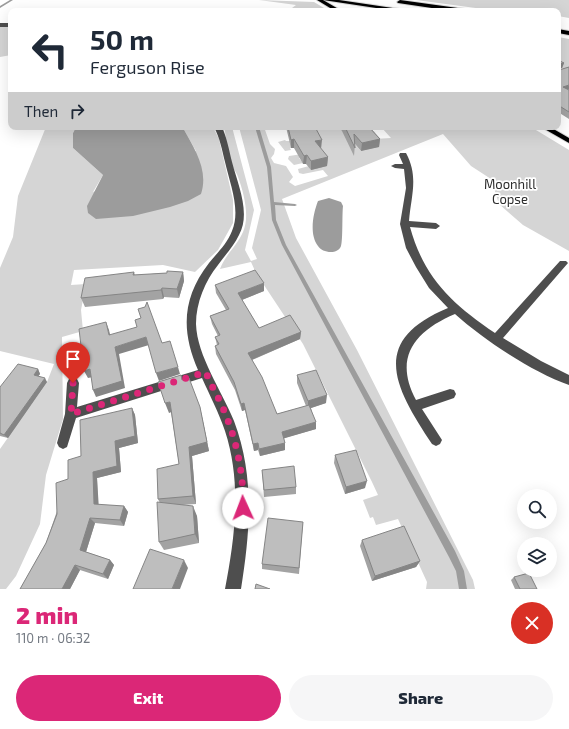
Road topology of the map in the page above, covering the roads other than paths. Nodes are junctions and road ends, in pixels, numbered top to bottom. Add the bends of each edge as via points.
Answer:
1 (319, 0) edge
2 (326, 0) edge
3 (395, 2) dead end
4 (334, 8) edge
5 (387, 8) edge
6 (442, 8) edge
7 (219, 130) edge
8 (550, 130) edge
9 (569, 141) edge
10 (403, 156) dead end
11 (395, 166) dead end
12 (409, 167) junction
13 (404, 224) junction
14 (436, 226) dead end
15 (563, 263) dead end
16 (454, 310) junction
17 (496, 339) junction
18 (206, 372) junction
19 (569, 380) edge
20 (73, 383) dead end
21 (450, 394) dead end
22 (414, 406) junction
23 (71, 414) junction
24 (436, 440) dead end
25 (63, 443) dead end
26 (233, 589) edge

1 - 4 main road
2 - 5 highway
3 - 6 highway
7 - 18 street via 234,181 240,217 234,236 198,288 192,309 192,336
8 - 9 main road
10 - 12 street
11 - 12 street
12 - 13 street via 412,186
13 - 14 street
13 - 16 street via 415,259
15 - 17 street
16 - 17 street
16 - 22 street via 433,318 411,335 406,344 402,373 404,385
17 - 19 street
18 - 23 street
18 - 26 street via 232,433 243,496 242,531
20 - 23 street
21 - 22 street
22 - 24 street
23 - 25 street

